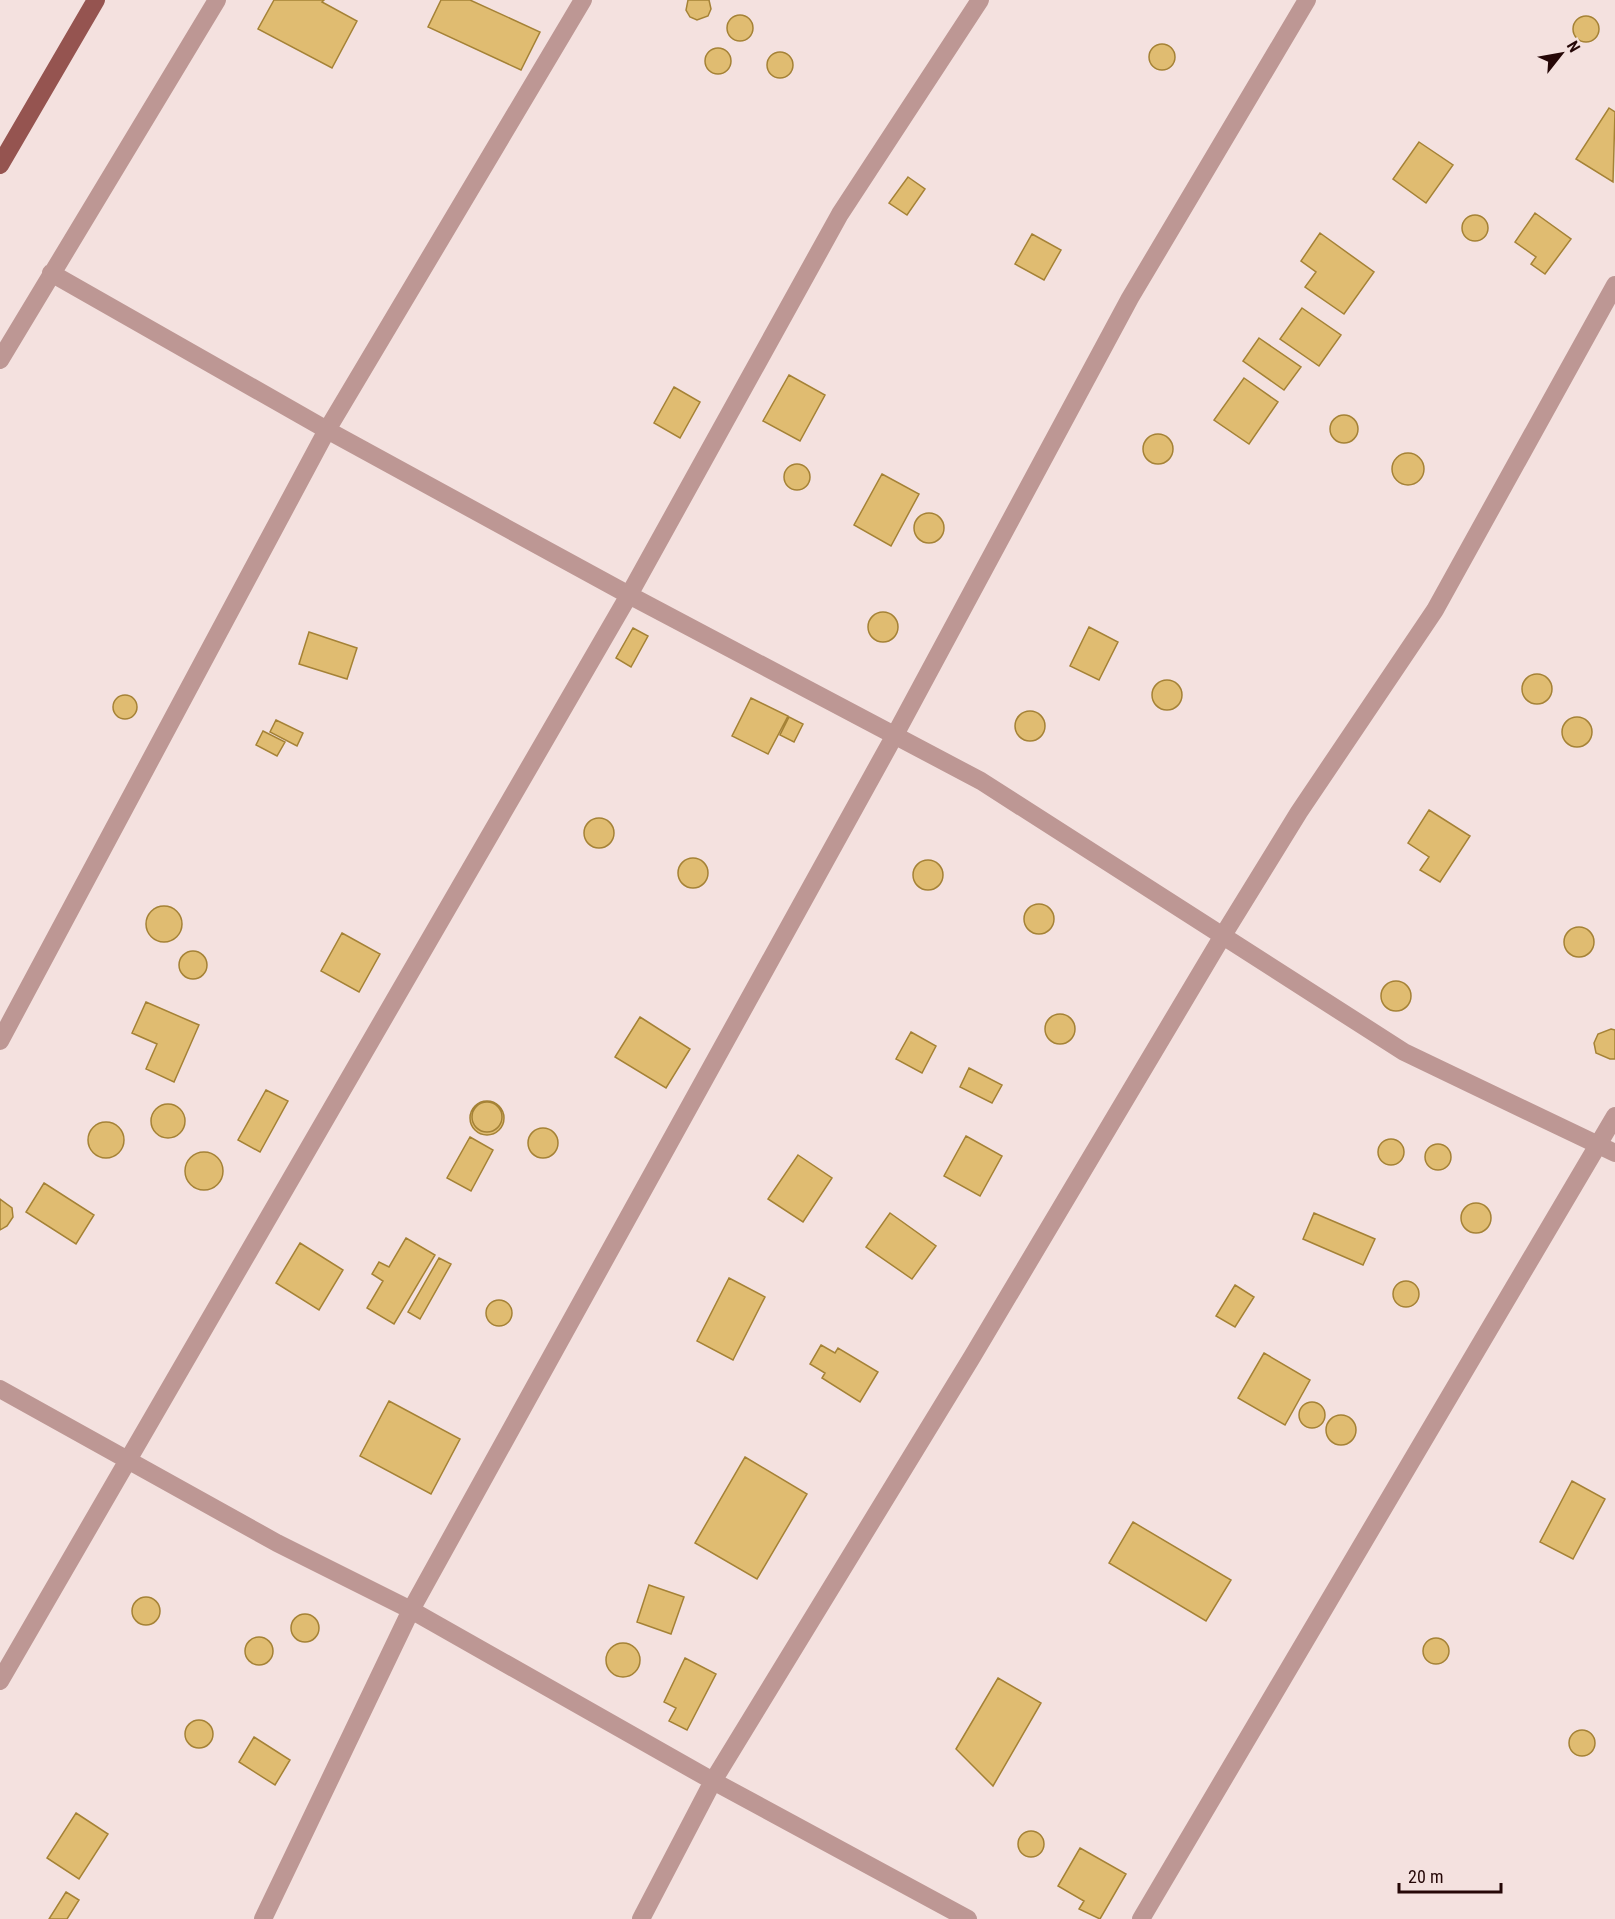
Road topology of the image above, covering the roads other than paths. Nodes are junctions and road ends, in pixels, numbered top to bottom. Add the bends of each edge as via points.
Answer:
1 (96, 0) edge
2 (217, 0) edge
3 (583, 0) edge
4 (980, 0) edge
5 (1307, 0) edge
6 (0, 165) edge
7 (51, 273) junction
8 (1615, 285) edge
9 (0, 360) edge
10 (327, 430) junction
11 (629, 595) junction
12 (896, 733) junction
13 (1222, 937) junction
14 (0, 1041) edge
15 (1615, 1116) edge
16 (1607, 1148) edge
17 (0, 1389) edge
18 (126, 1459) junction
19 (411, 1611) junction
20 (0, 1681) edge
21 (713, 1781) junction
22 (262, 1919) edge
23 (641, 1919) edge
24 (968, 1919) edge
25 (1141, 1919) edge

1 - 6 main road
2 - 7 street
3 - 10 street
4 - 11 street via 840,214
5 - 12 street via 1130,298
7 - 9 street
7 - 10 street
8 - 13 street via 1435,610 1299,812
10 - 11 street
10 - 14 street
11 - 12 street
11 - 18 street
12 - 13 street via 981,781
12 - 19 street
13 - 16 street via 1404,1052
13 - 21 street
15 - 16 street
16 - 25 street
17 - 18 street
18 - 19 street via 277,1543
18 - 20 street
19 - 21 street
19 - 22 street
21 - 23 street
21 - 24 street

